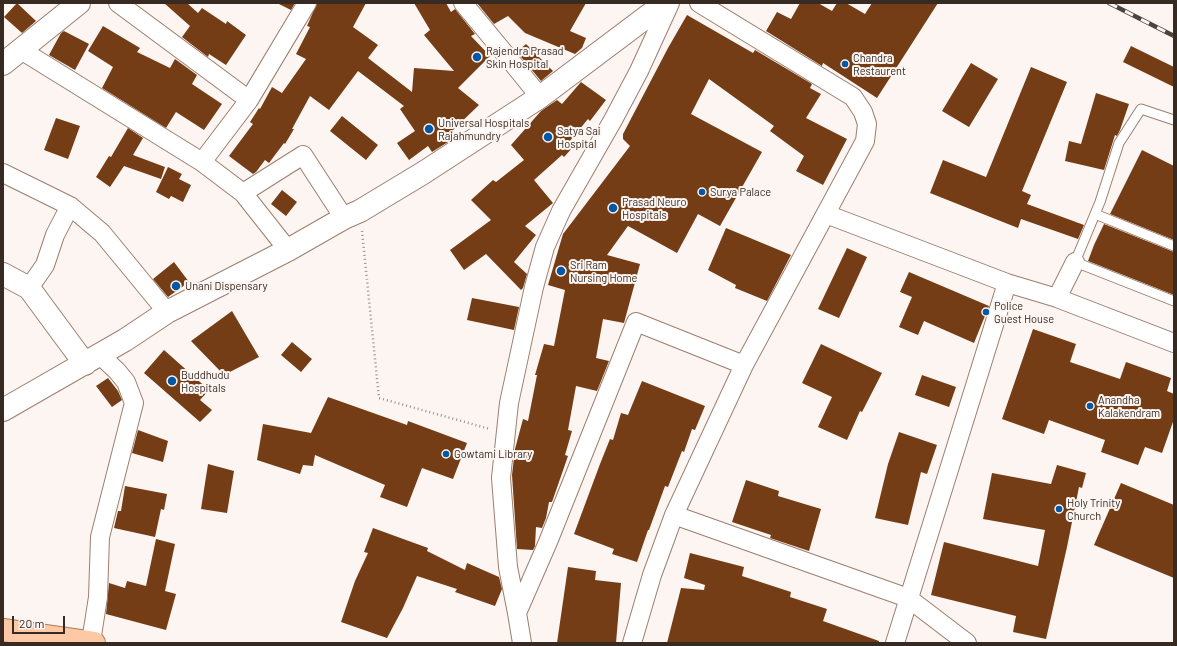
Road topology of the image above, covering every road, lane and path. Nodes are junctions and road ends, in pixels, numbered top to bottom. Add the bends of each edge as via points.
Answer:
1 (79, 3) edge
2 (118, 3) edge
3 (307, 3) edge
4 (463, 3) edge
5 (665, 3) edge
6 (670, 3) edge
7 (699, 3) edge
8 (21, 50) junction
9 (3, 64) edge
10 (540, 97) junction
11 (249, 100) junction
12 (1174, 120) edge
13 (202, 162) junction
14 (3, 173) edge
15 (243, 193) junction
16 (70, 206) junction
17 (352, 214) junction
18 (826, 214) junction
19 (1095, 214) junction
20 (1174, 246) edge
21 (288, 250) junction
22 (1075, 262) junction
23 (3, 274) edge
24 (1007, 282) junction
25 (29, 288) junction
26 (1057, 298) junction
27 (1174, 301) edge
28 (167, 312) junction
29 (1174, 343) edge
30 (92, 359) junction
31 (744, 365) junction
32 (3, 410) edge
33 (506, 434) junction
34 (674, 515) junction
35 (908, 598) junction
36 (517, 613) junction
37 (3, 630) edge
38 (92, 643) edge
39 (522, 643) edge
40 (632, 643) edge
41 (895, 643) edge
42 (967, 643) edge

1 - 8 street
2 - 11 street
3 - 11 street
4 - 10 street
5 - 10 street
6 - 33 street via 639,71 561,211 545,247 509,403
7 - 18 street via 853,97 863,112 867,124 865,141
8 - 9 street
8 - 13 street
10 - 17 street via 423,173
11 - 13 street
12 - 19 lane via 1141,109 1119,143
13 - 15 street
14 - 16 street
15 - 17 street via 303,155
15 - 21 street
16 - 25 street via 55,235 45,265
16 - 28 street via 102,233
17 - 21 street
17 - 33 path via 379,398
18 - 24 street
18 - 31 street
19 - 20 lane
19 - 22 lane
21 - 28 street
22 - 26 street
22 - 27 lane
23 - 25 street
24 - 26 street
24 - 35 street
25 - 30 street
26 - 29 street
28 - 30 street
30 - 32 street
30 - 38 street via 117,371 126,382 134,403 100,538 98,597
31 - 34 street
31 - 36 street via 636,322
33 - 36 street via 501,478 508,567
34 - 35 street
34 - 40 street via 652,575
35 - 41 street
35 - 42 street
36 - 39 street
37 - 38 main road

